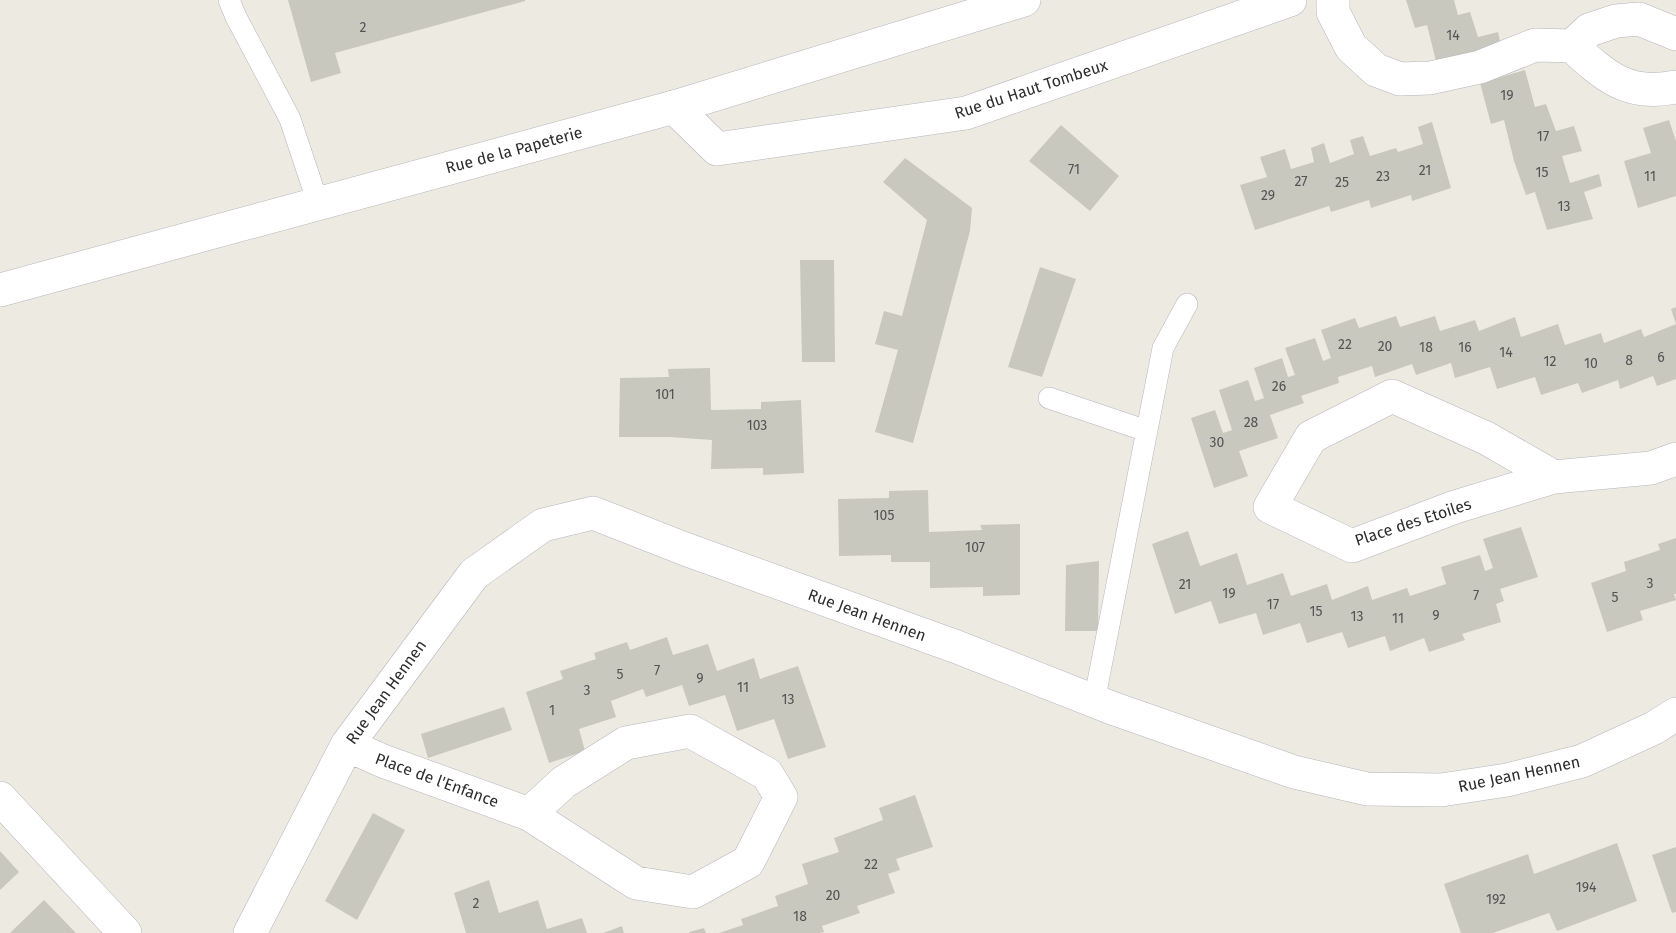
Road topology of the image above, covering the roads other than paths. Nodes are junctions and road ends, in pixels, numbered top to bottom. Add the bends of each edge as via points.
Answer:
1 (229, 0) edge
2 (1024, 0) edge
3 (1290, 0) edge
4 (1333, 0) edge
5 (1676, 34) edge
6 (1572, 46) junction
7 (1676, 87) edge
8 (674, 107) junction
9 (318, 203) junction
10 (0, 290) edge
11 (1187, 304) dead end
12 (1049, 398) dead end
13 (1147, 431) junction
14 (1676, 459) edge
15 (1554, 477) junction
16 (1094, 702) junction
17 (1676, 714) edge
18 (347, 745) junction
19 (0, 798) edge
20 (529, 814) junction
21 (125, 933) edge
22 (250, 933) edge

1 - 9 lane via 290,119
2 - 8 street, Rue de la Papeterie
3 - 8 street, Rue du Haut Tombeux via 966,113 717,149
4 - 6 street via 1334,12 1351,47 1376,70 1400,79 1430,78 1480,67 1535,45
5 - 6 street via 1640,19 1616,21 1589,30
6 - 7 street via 1592,64 1633,89 1658,91
8 - 9 street, Rue de la Papeterie
9 - 10 street, Rue de la Papeterie
11 - 13 lane via 1163,348
12 - 13 lane
13 - 16 lane
14 - 15 street, Place des Etoiles via 1651,468
15 - 15 street, Place des Etoiles via 1486,438 1392,396 1311,437 1270,507 1352,546 1455,507
16 - 17 street, Rue Jean Hennen via 1294,772 1366,789 1441,790 1507,780 1582,761
16 - 18 street, Rue Jean Hennen via 957,647 593,513 543,525 474,574
18 - 20 street, Place de l'Enfance
18 - 22 street, Rue Jean Hennen
19 - 21 street
20 - 20 street, Place de l'Enfance via 636,883 693,892 748,862 781,797 767,774 690,730 626,743 564,782

